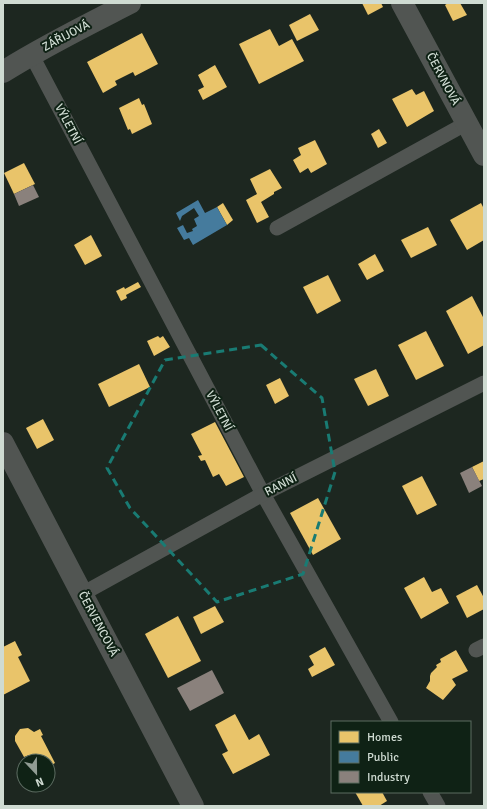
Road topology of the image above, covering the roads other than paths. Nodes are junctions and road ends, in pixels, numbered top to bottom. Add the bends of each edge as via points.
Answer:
1 (130, 3) edge
2 (402, 3) edge
3 (31, 54) junction
4 (3, 72) edge
5 (467, 124) junction
6 (484, 155) edge
7 (277, 228) dead end
8 (484, 383) edge
9 (3, 443) edge
10 (263, 494) junction
11 (82, 594) junction
12 (390, 721) edge
13 (431, 793) edge
14 (193, 806) edge
15 (438, 806) edge

1 - 3 street, ZÁŘIJOVÁ
2 - 5 street, ČERVNOVÁ
3 - 4 street, ZÁŘIJOVÁ
3 - 10 lane, VÝLETNÍ
5 - 6 street, ČERVNOVÁ
5 - 7 lane
8 - 10 lane, RANNÍ
9 - 11 street, ČERVENCOVÁ
10 - 11 lane, RANNÍ
10 - 12 lane, VÝLETNÍ
11 - 14 street, ČERVENCOVÁ
13 - 15 lane

